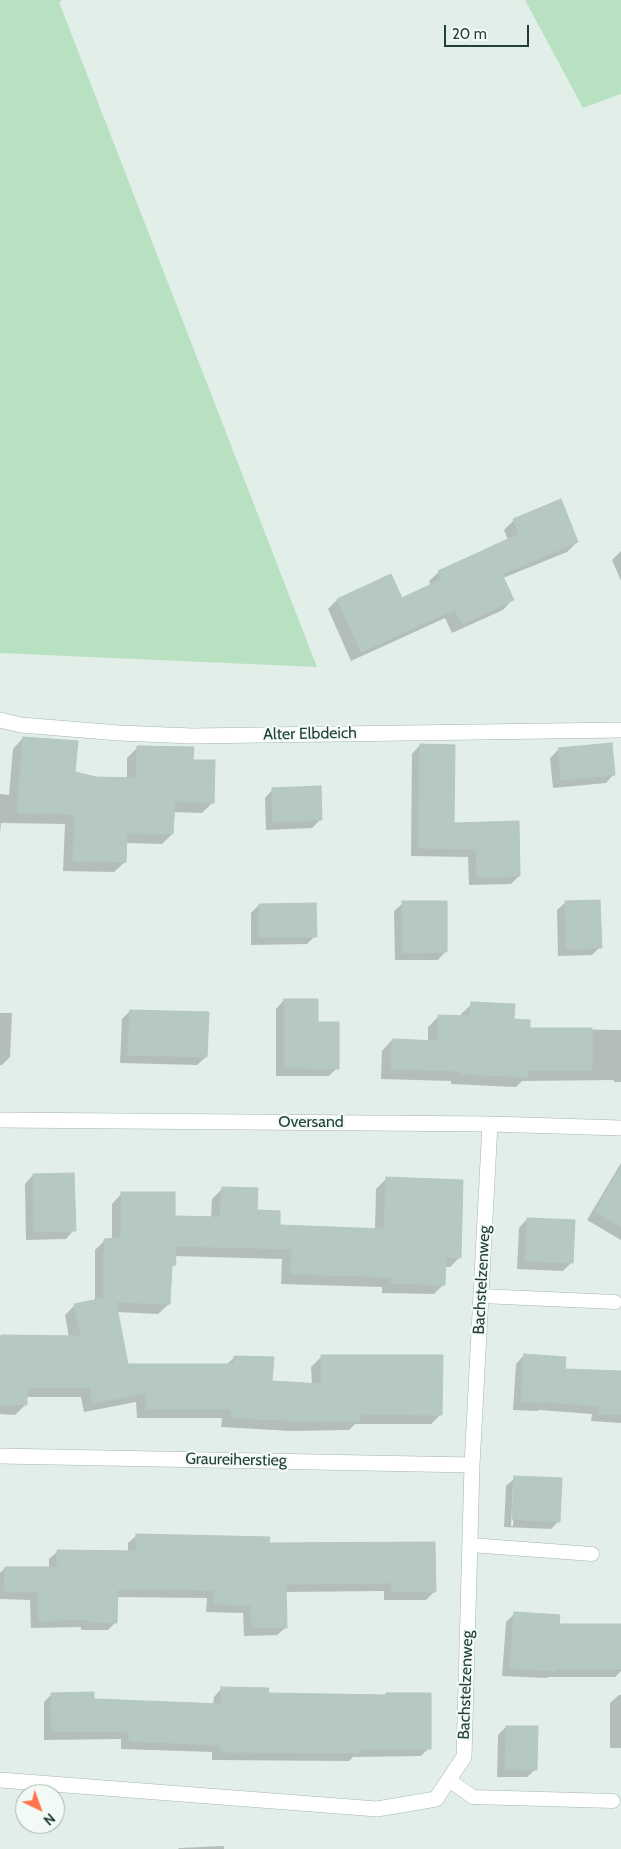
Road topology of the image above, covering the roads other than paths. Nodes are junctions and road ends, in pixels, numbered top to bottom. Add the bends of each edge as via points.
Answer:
1 (0, 720) edge
2 (621, 730) edge
3 (0, 1120) edge
4 (490, 1124) junction
5 (621, 1128) edge
6 (481, 1296) junction
7 (615, 1302) dead end
8 (0, 1456) edge
9 (472, 1465) junction
10 (470, 1545) junction
11 (592, 1554) dead end
12 (0, 1780) edge
13 (449, 1780) junction
14 (612, 1801) dead end

1 - 2 street, Alter Elbdeich via 21,725 192,736
3 - 4 street, Oversand
4 - 5 street, Oversand
4 - 6 street, Bachstelzenweg
6 - 7 lane
6 - 9 street, Bachstelzenweg
8 - 9 street, Graureiherstieg
9 - 10 street, Bachstelzenweg
10 - 11 lane
10 - 13 street, Bachstelzenweg via 464,1757
12 - 13 street, Bachstelzenweg via 377,1809 436,1799
13 - 14 lane via 473,1797

